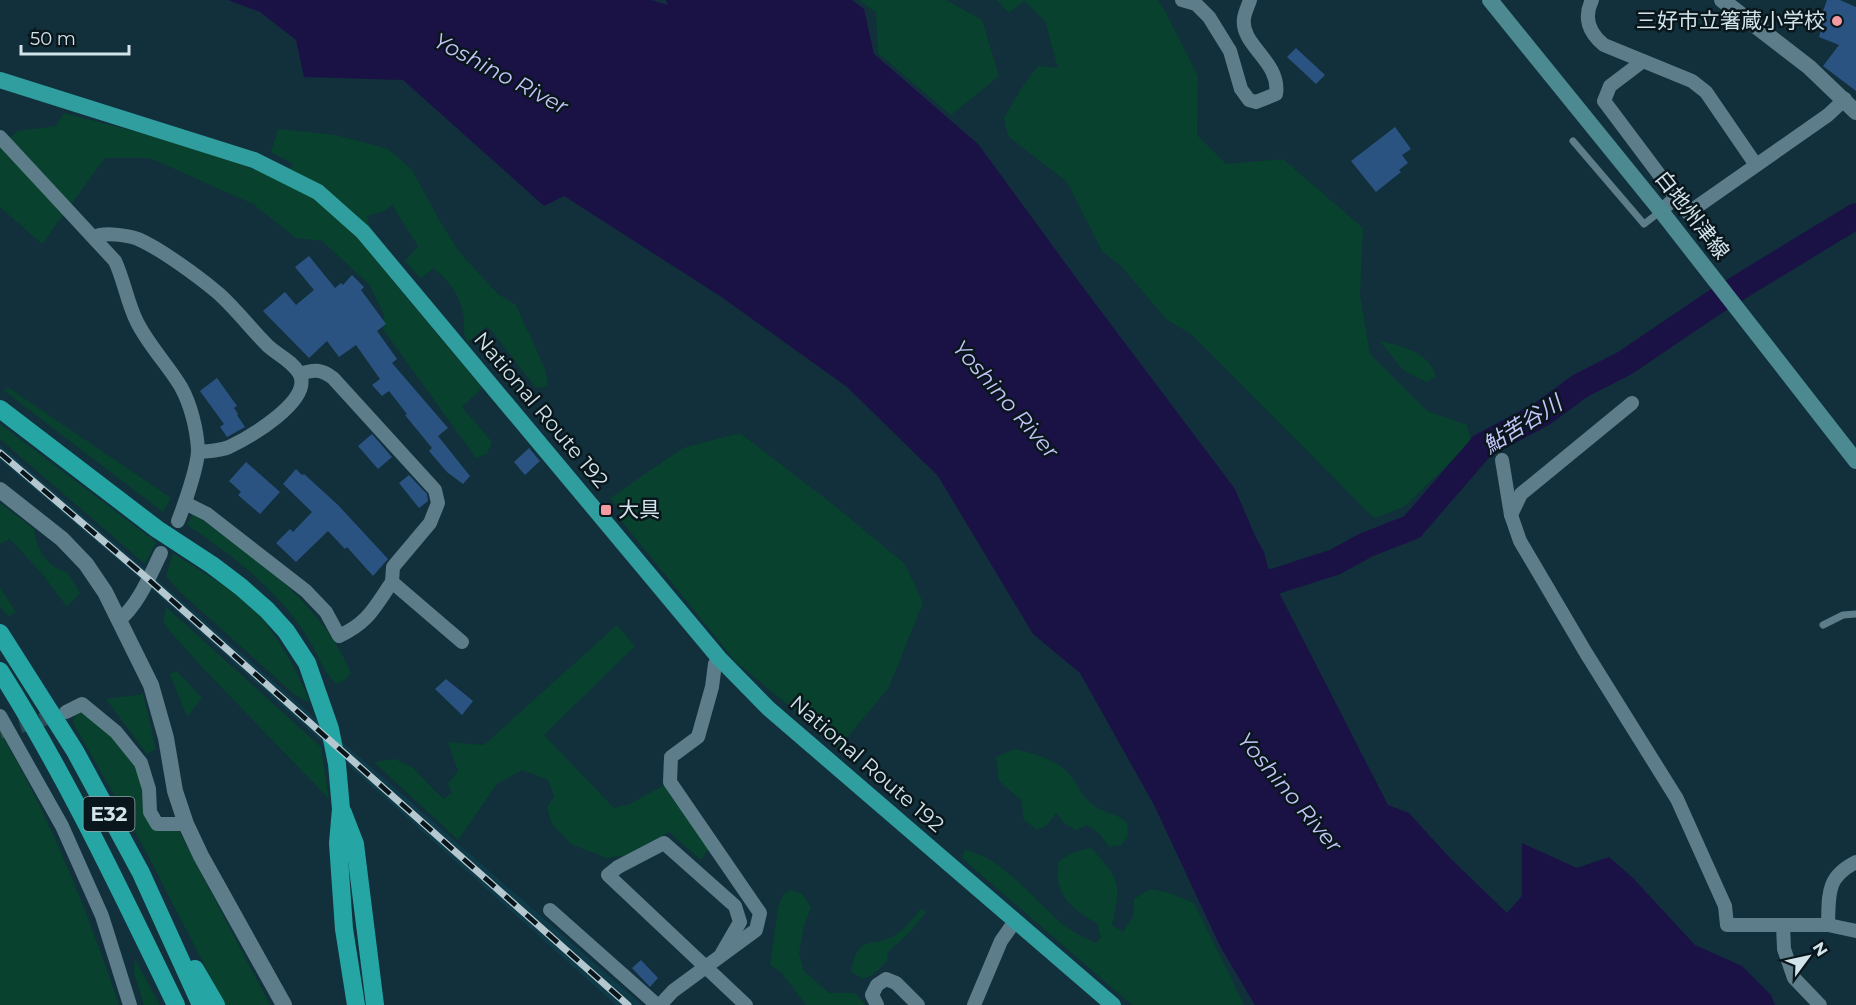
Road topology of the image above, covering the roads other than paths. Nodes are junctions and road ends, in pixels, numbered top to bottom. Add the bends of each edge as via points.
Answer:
1 (1182, 0) edge
2 (1250, 0) edge
3 (1490, 0) edge
4 (1592, 0) edge
5 (1722, 0) edge
6 (1642, 61) junction
7 (0, 80) edge
8 (1853, 108) edge
9 (0, 137) edge
10 (1573, 141) dead end
11 (1756, 165) junction
12 (1661, 211) junction
13 (1688, 213) dead end
14 (94, 237) junction
15 (300, 374) junction
16 (1632, 403) dead end
17 (0, 409) edge
18 (198, 452) junction
19 (1854, 459) edge
20 (1502, 460) dead end
21 (0, 490) edge
22 (185, 503) junction
23 (1511, 515) junction
24 (178, 521) dead end
25 (161, 553) dead end
26 (392, 582) junction
27 (1856, 614) edge
28 (119, 620) junction
29 (1823, 625) dead end
30 (0, 633) edge
31 (462, 642) dead end
32 (719, 658) junction
33 (0, 671) edge
34 (66, 712) tunnel mouth
35 (0, 716) edge
36 (341, 809) junction
37 (186, 824) junction
38 (1856, 862) edge
39 (141, 873) junction
40 (550, 910) dead end
41 (1015, 921) junction
42 (1783, 925) junction
43 (1828, 925) junction
44 (1856, 930) edge
45 (721, 956) junction
46 (706, 967) junction
47 (130, 1005) edge
48 (176, 1005) edge
49 (201, 1005) edge
50 (216, 1005) edge
51 (284, 1005) edge
52 (356, 1005) edge
53 (375, 1005) edge
54 (659, 1005) edge
55 (746, 1005) edge
56 (877, 1005) edge
57 (918, 1005) edge
58 (974, 1005) edge
59 (1113, 1005) edge
60 (1820, 1005) edge

1 - 2 street via 1196,4 1209,17 1230,51 1241,88 1249,100 1256,102 1276,94 1278,84 1275,73 1247,35 1243,20
3 - 12 main road, 白地州津線
4 - 6 street via 1588,25 1595,38
5 - 8 street
6 - 11 street via 1692,81 1706,92
6 - 12 street via 1610,86 1604,101 1676,197
7 - 32 highway, National Route 192 via 254,160 318,192 363,232
8 - 11 street via 1828,115
9 - 14 street
10 - 12 lane via 1644,224
11 - 13 street
12 - 19 main road, 白地州津線
14 - 15 street via 100,234 137,239 192,273 219,294
14 - 18 street via 115,261 136,320 181,388
15 - 18 street via 301,385 291,404 273,422 227,448
15 - 26 street via 312,369 333,378 435,490 438,503 430,523 393,567
16 - 23 street via 1521,494
17 - 36 highway via 157,529 212,565 267,610 286,631 307,663 321,699 333,741
18 - 22 street
20 - 23 street
21 - 28 street via 62,539 86,564
22 - 24 street
22 - 26 street via 207,514 306,591 326,612 339,636 368,617
23 - 42 street via 1521,541 1586,653 1677,799 1725,906 1727,925
25 - 28 street via 146,584
26 - 31 street
27 - 29 lane via 1843,615
28 - 37 street via 154,693
30 - 39 highway, E32 via 75,751
32 - 41 highway, National Route 192 via 768,708
32 - 45 street via 698,737 671,757 670,782 760,913 756,930
33 - 48 highway, E32 via 54,763
34 - 37 street via 82,704 116,732 141,763 149,789 150,812 157,824
35 - 47 street via 80,866 102,916
36 - 52 highway via 338,843 344,929
36 - 53 highway via 356,844
37 - 51 street
38 - 43 street via 1841,870 1833,882
39 - 49 highway, E32
39 - 50 highway
40 - 54 street
41 - 58 street via 1001,941
41 - 59 highway, National Route 192
42 - 43 street
42 - 60 street via 1784,949 1794,978
43 - 44 street
45 - 46 street
45 - 46 street via 740,922 735,906 664,843 608,875
46 - 54 street
46 - 55 street
56 - 57 street via 872,995 886,979 896,983

